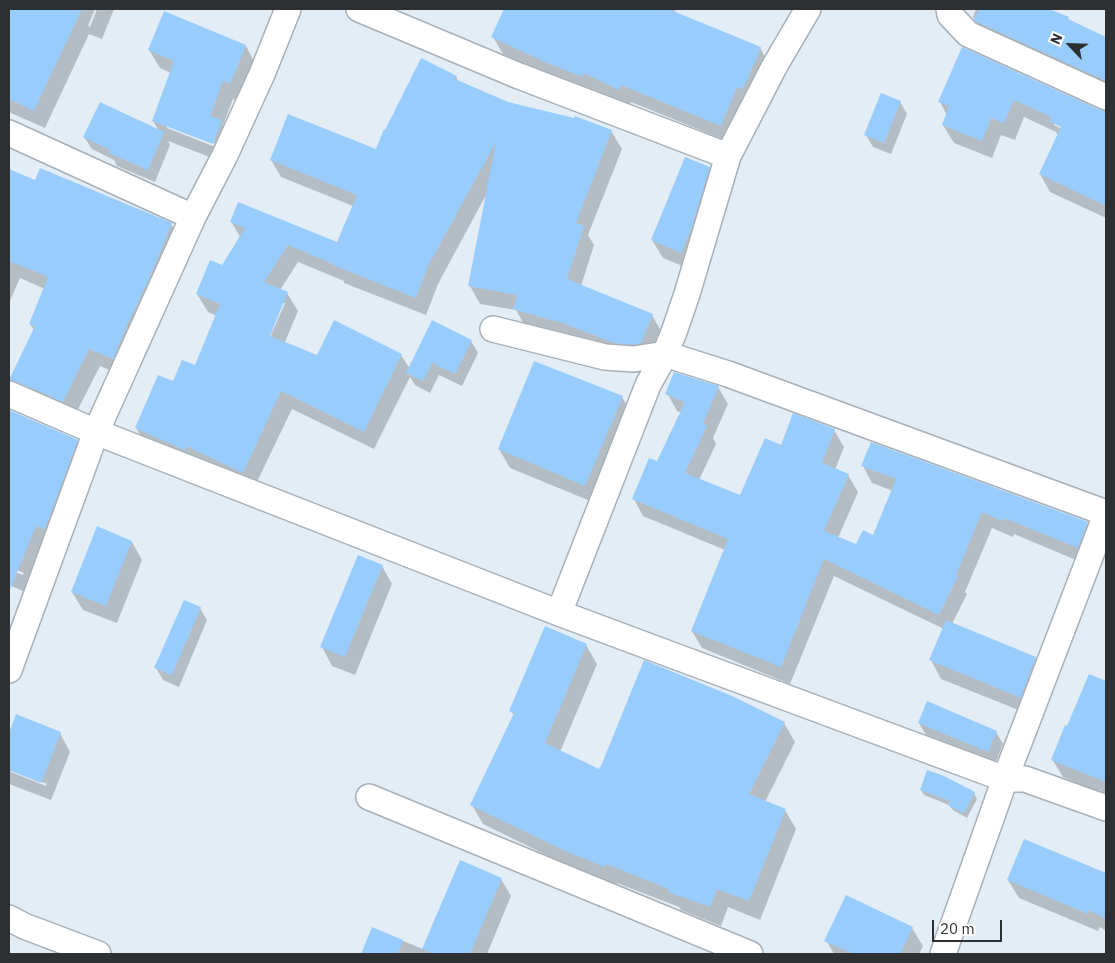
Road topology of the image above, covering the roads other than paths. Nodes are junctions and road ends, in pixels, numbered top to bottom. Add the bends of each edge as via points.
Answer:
1 (288, 9) edge
2 (359, 9) edge
3 (808, 9) edge
4 (949, 9) edge
5 (1106, 97) edge
6 (9, 133) edge
7 (728, 156) junction
8 (193, 217) junction
9 (493, 329) dead end
10 (665, 354) junction
11 (9, 394) edge
12 (96, 432) junction
13 (1106, 514) edge
14 (559, 613) junction
15 (14, 642) edge
16 (9, 670) edge
17 (1005, 780) junction
18 (369, 796) dead end
19 (1106, 808) edge
20 (9, 918) edge
21 (98, 954) edge
22 (750, 954) edge
23 (943, 954) edge

1 - 8 street via 262,74
2 - 7 street via 519,76
3 - 7 street
4 - 5 street via 950,15 968,34
6 - 8 street
7 - 10 street via 687,294
8 - 12 street
9 - 10 street via 605,357 634,359
10 - 13 street via 728,374
10 - 14 street via 648,385
11 - 12 street
12 - 14 street
12 - 15 street
13 - 17 street
14 - 17 street
15 - 16 street
17 - 19 street via 1025,779
17 - 23 street
18 - 22 street
20 - 21 street

